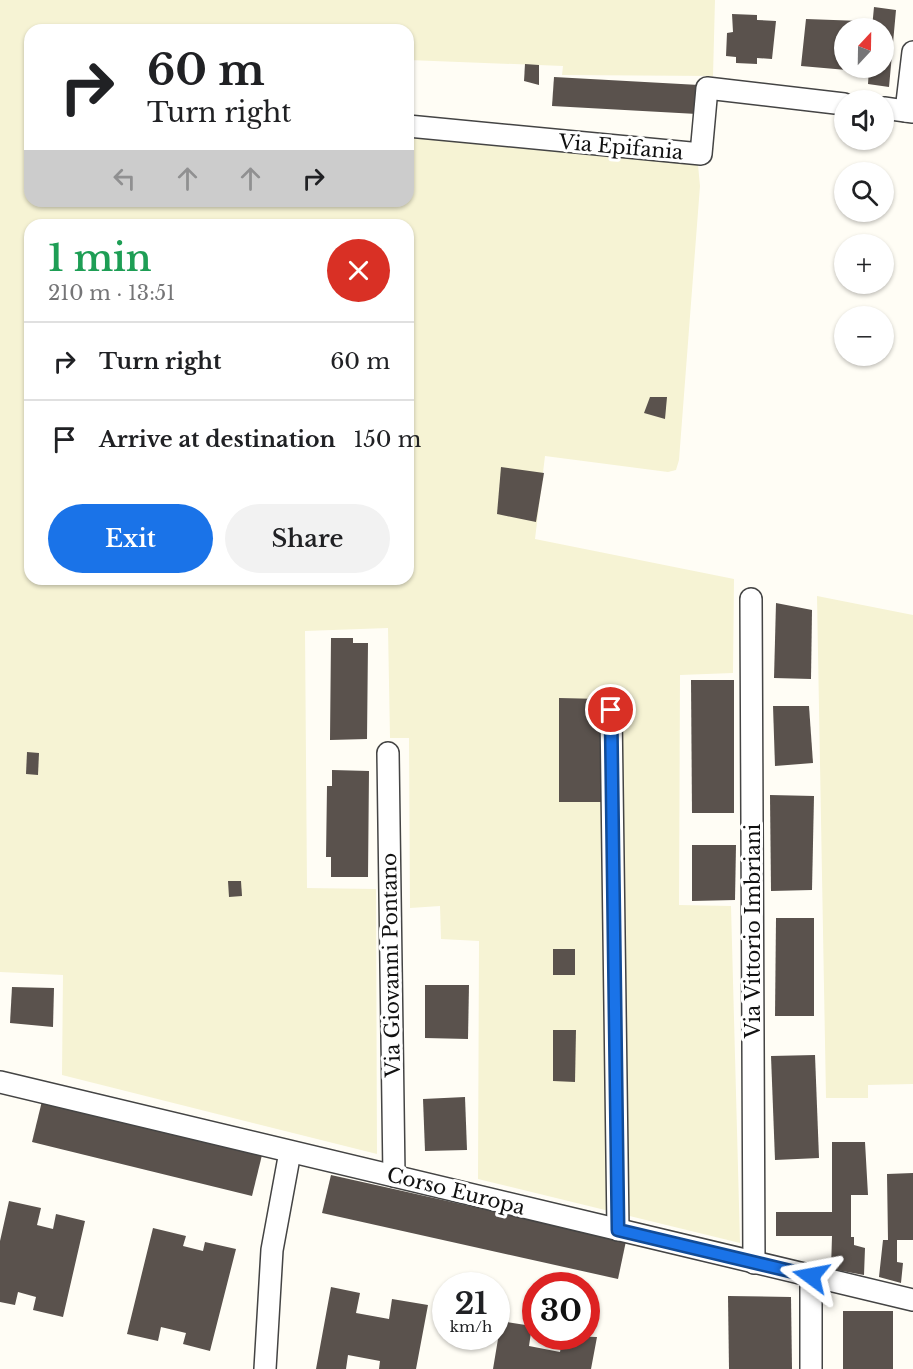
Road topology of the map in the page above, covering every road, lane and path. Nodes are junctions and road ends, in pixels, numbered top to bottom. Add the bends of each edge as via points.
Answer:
1 (913, 52) edge
2 (834, 103) edge
3 (894, 109) edge
4 (910, 111) edge
5 (414, 127) edge
6 (751, 599) dead end
7 (611, 710) dead end
8 (388, 753) dead end
9 (0, 1082) edge
10 (290, 1152) junction
11 (394, 1176) junction
12 (618, 1230) junction
13 (754, 1263) junction
14 (811, 1276) junction
15 (913, 1300) edge
16 (265, 1369) edge
17 (811, 1369) edge

1 - 4 street
2 - 5 street, Via Epifania via 707,88 701,154
3 - 4 street
6 - 13 street, Via Vittorio Imbriani
7 - 12 street
8 - 11 street, Via Giovanni Pontano
9 - 10 street, Corso Europa
10 - 11 street, Corso Europa
10 - 16 street via 272,1250
11 - 12 street, Corso Europa
12 - 13 street, Corso Europa
13 - 14 street, Corso Europa
14 - 15 street, Corso Europa
14 - 17 street

